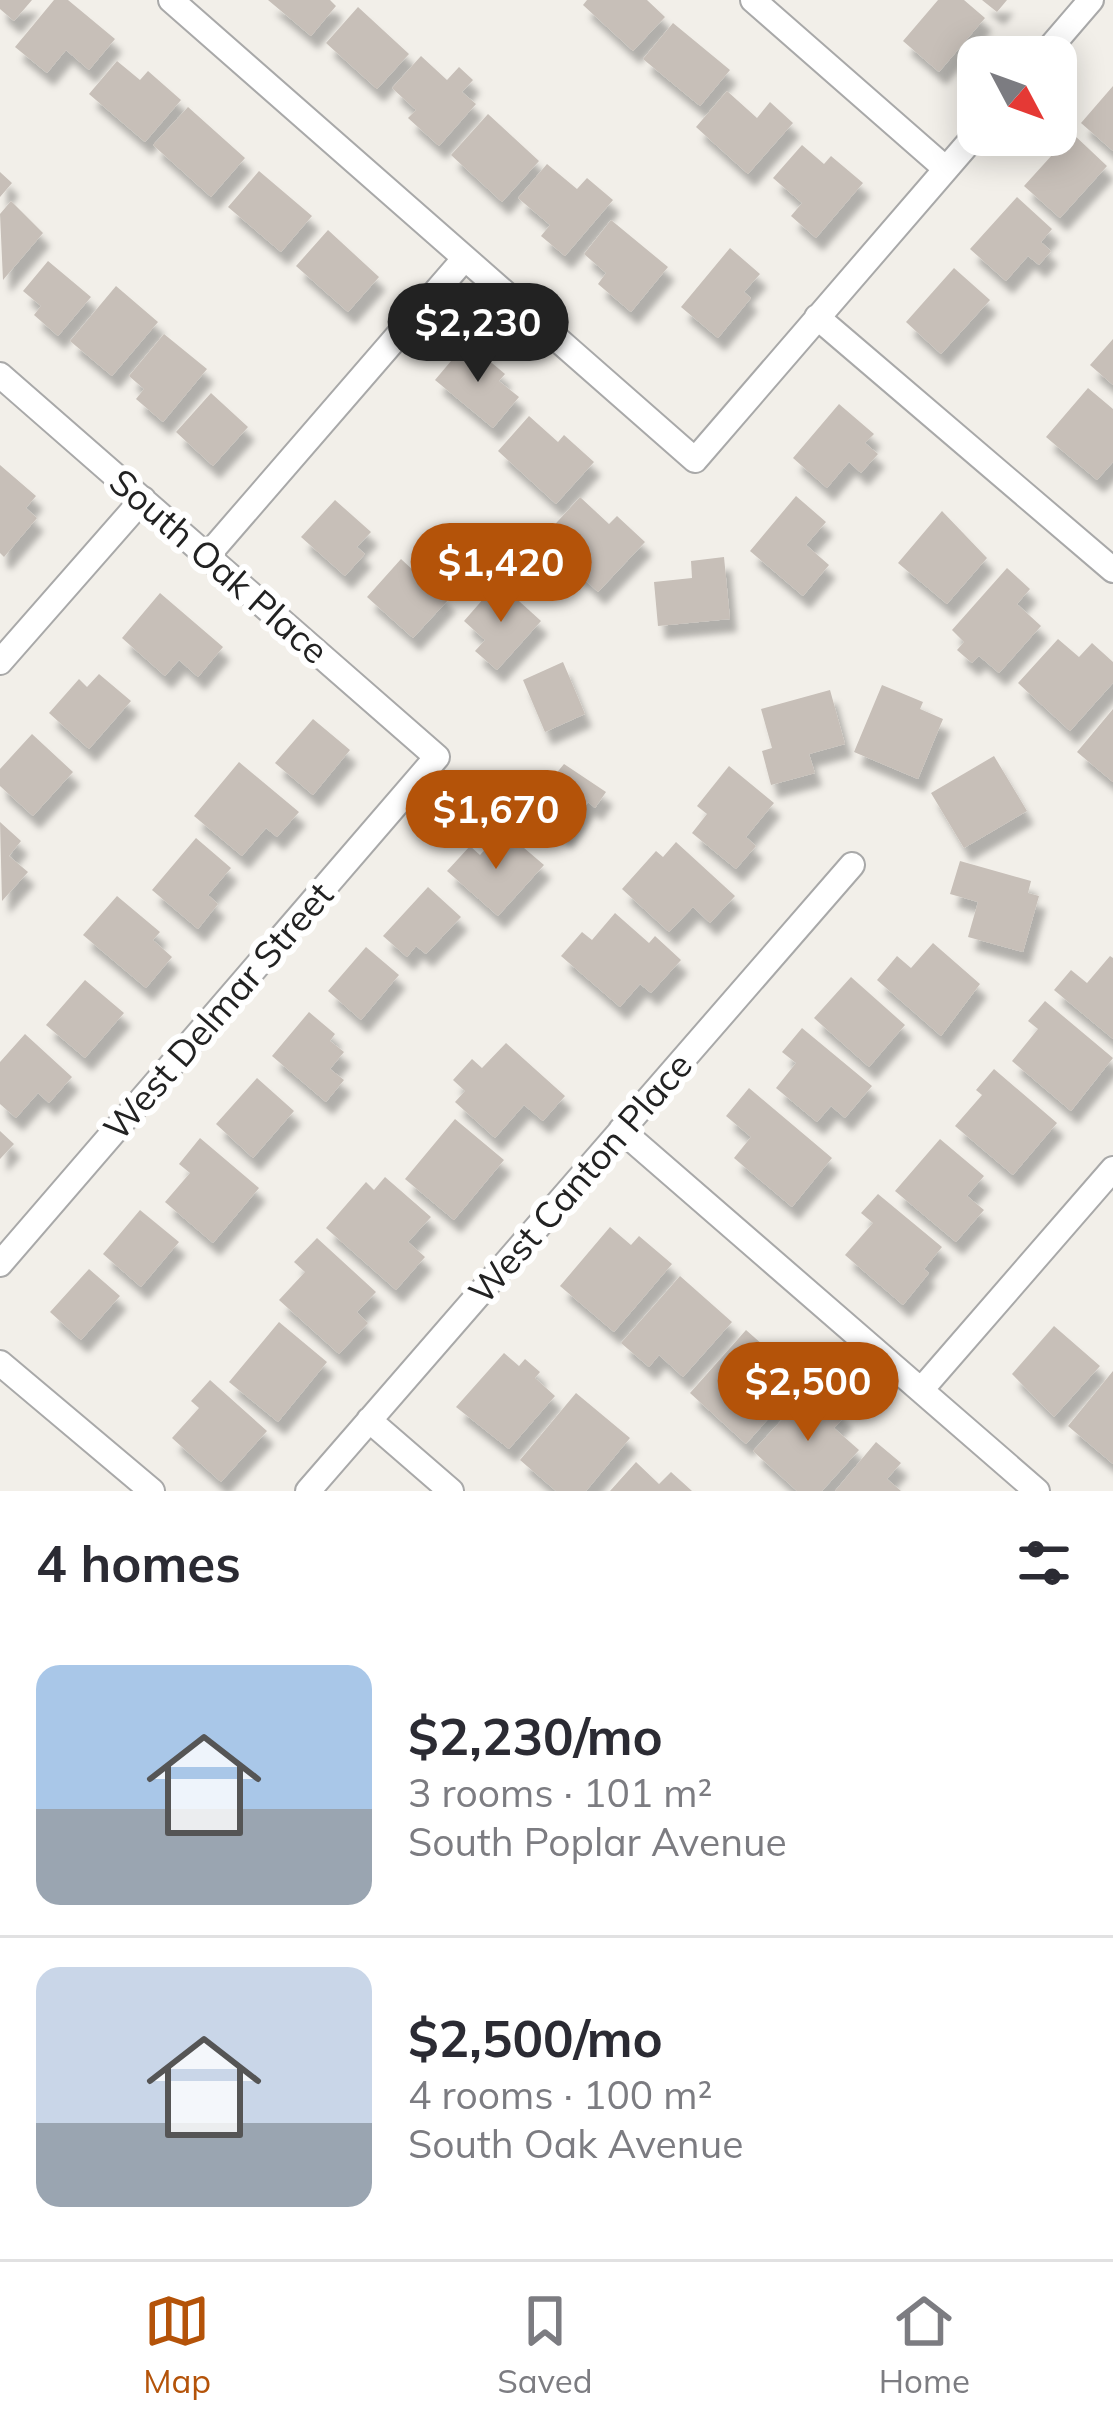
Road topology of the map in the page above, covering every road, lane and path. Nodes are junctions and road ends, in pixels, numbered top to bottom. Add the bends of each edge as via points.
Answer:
1 (171, 0) edge
2 (753, 0) edge
3 (1091, 0) edge
4 (1060, 36) edge
5 (958, 156) edge
6 (946, 170) junction
7 (465, 258) junction
8 (817, 317) junction
9 (0, 375) edge
10 (143, 499) junction
11 (208, 555) junction
12 (1111, 566) edge
13 (0, 662) edge
14 (437, 757) joint
15 (852, 865) dead end
16 (621, 1130) junction
17 (1113, 1169) edge
18 (0, 1264) edge
19 (0, 1363) edge
20 (922, 1390) junction
21 (370, 1420) junction
22 (152, 1491) edge
23 (308, 1491) edge
24 (451, 1491) edge
25 (1037, 1491) edge

1 - 7 street
2 - 6 street
3 - 4 street
5 - 6 street
6 - 8 street
7 - 8 street via 695,460
7 - 11 street
8 - 12 street
9 - 10 street, South Oak Place
10 - 11 street, South Oak Place
10 - 13 street
11 - 14 street, South Oak Place
14 - 18 street, West Delmar Street
15 - 16 street, West Canton Place
16 - 20 street
16 - 21 street, West Canton Place
17 - 20 street
19 - 22 street
20 - 25 street
21 - 23 street, West Canton Place
21 - 24 street

